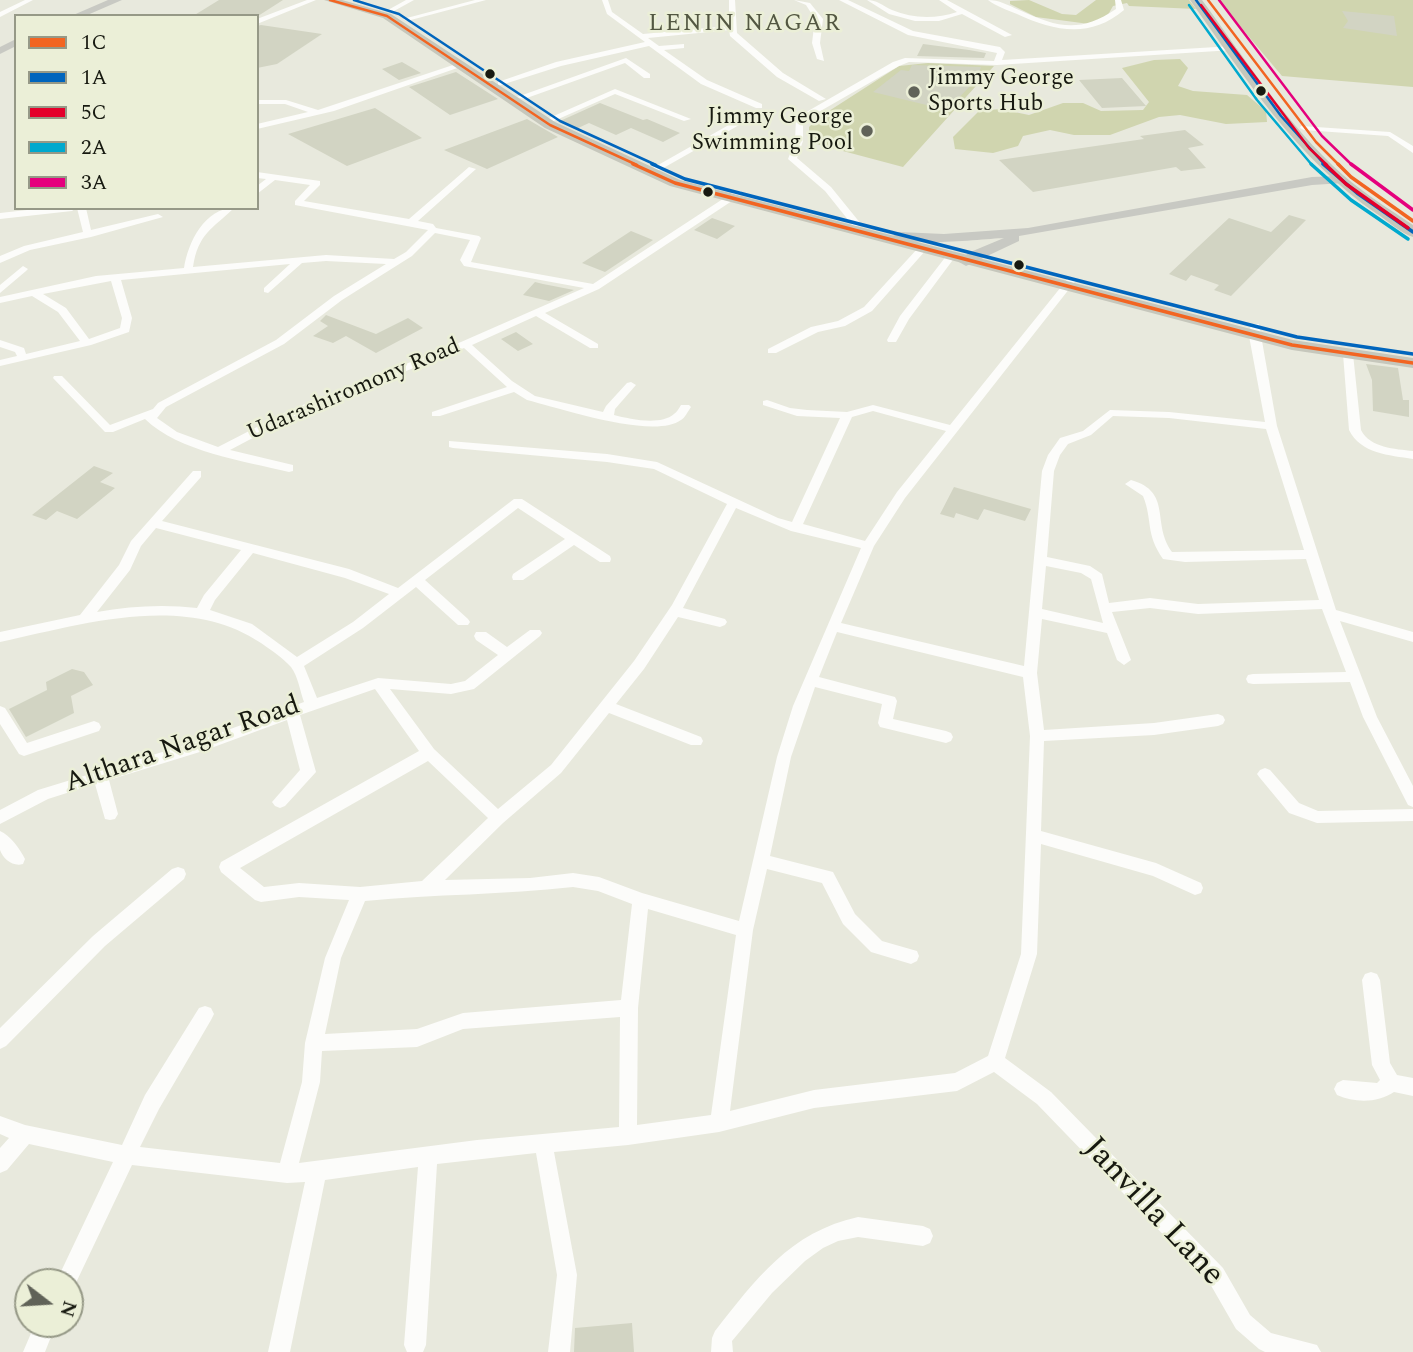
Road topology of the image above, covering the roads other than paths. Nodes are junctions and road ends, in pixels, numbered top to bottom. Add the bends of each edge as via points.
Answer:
1 (30, 0) edge
2 (117, 0) edge
3 (313, 0) edge
4 (330, 0) edge
5 (354, 0) edge
6 (411, 0) edge
7 (483, 0) edge
8 (605, 0) edge
9 (732, 0) edge
10 (797, 0) edge
11 (842, 0) edge
12 (870, 0) edge
13 (942, 0) edge
14 (991, 0) edge
15 (1118, 0) edge
16 (1196, 0) edge
17 (1208, 0) edge
18 (393, 10) junction
19 (963, 12) junction
20 (81, 14) edge
21 (0, 16) edge
22 (407, 19) junction
23 (259, 21) edge
24 (732, 28) junction
25 (1008, 35) dead end
26 (643, 36) junction
27 (655, 45) junction
28 (681, 46) dead end
29 (1233, 48) junction
30 (821, 59) dead end
31 (998, 63) junction
32 (458, 66) junction
33 (647, 76) dead end
34 (501, 84) junction
35 (521, 97) junction
36 (822, 99) dead end
37 (259, 102) edge
38 (760, 106) dead end
39 (317, 113) junction
40 (687, 119) dead end
41 (549, 120) junction
42 (737, 124) dead end
43 (259, 127) edge
44 (1304, 128) junction
45 (1413, 150) edge
46 (1328, 168) junction
47 (472, 169) dead end
48 (653, 170) junction
49 (259, 175) edge
50 (273, 177) junction
51 (1340, 180) junction
52 (1312, 181) junction
53 (259, 189) edge
54 (733, 196) junction
55 (54, 210) edge
56 (82, 210) edge
57 (228, 210) edge
58 (0, 216) edge
59 (158, 217) dead end
60 (1413, 221) edge
61 (410, 223) junction
62 (856, 224) junction
63 (433, 230) junction
64 (1028, 232) junction
65 (1413, 232) edge
66 (88, 234) junction
67 (900, 236) junction
68 (921, 250) junction
69 (950, 257) junction
70 (970, 259) junction
71 (0, 260) edge
72 (300, 260) junction
73 (395, 262) junction
74 (23, 269) dead end
75 (188, 271) junction
76 (115, 277) junction
77 (1069, 283) junction
78 (595, 287) junction
79 (0, 290) edge
80 (268, 290) dead end
81 (33, 292) junction
82 (0, 300) edge
83 (538, 313) junction
84 (1254, 331) junction
85 (892, 340) dead end
86 (0, 343) edge
87 (87, 343) junction
88 (465, 344) junction
89 (594, 346) dead end
90 (772, 351) dead end
91 (1348, 354) junction
92 (1413, 354) edge
93 (22, 356) junction
94 (1413, 362) edge
95 (0, 363) edge
96 (58, 378) dead end
97 (631, 385) dead end
98 (514, 388) junction
99 (767, 403) dead end
100 (685, 407) dead end
101 (153, 412) junction
102 (436, 414) dead end
103 (847, 415) junction
104 (608, 416) junction
105 (1271, 426) junction
106 (952, 429) junction
107 (453, 444) dead end
108 (219, 451) junction
109 (1413, 455) edge
110 (289, 468) dead end
111 (198, 474) dead end
112 (1131, 484) dead end
113 (733, 503) junction
114 (154, 523) junction
115 (795, 528) junction
116 (575, 538) junction
117 (868, 546) junction
118 (248, 549) junction
119 (1313, 554) junction
120 (605, 559) dead end
121 (1039, 560) junction
122 (518, 577) dead end
123 (417, 580) junction
124 (399, 593) junction
125 (1104, 608) junction
126 (1329, 608) junction
127 (674, 611) junction
128 (1034, 612) junction
129 (202, 613) junction
130 (83, 621) junction
131 (464, 622) dead end
132 (720, 622) dead end
133 (833, 626) junction
134 (1114, 630) junction
135 (535, 633) dead end
136 (481, 636) dead end
137 (0, 637) edge
138 (1413, 637) edge
139 (508, 655) junction
140 (1124, 660) dead end
141 (296, 664) junction
142 (1030, 673) junction
143 (1353, 677) junction
144 (1253, 679) dead end
145 (810, 680) junction
146 (378, 683) junction
147 (312, 705) junction
148 (605, 706) junction
149 (0, 712) edge
150 (292, 712) junction
151 (1218, 720) dead end
152 (94, 727) dead end
153 (1037, 736) junction
154 (946, 737) dead end
155 (696, 741) dead end
156 (429, 753) junction
157 (1265, 774) dead end
158 (100, 776) junction
159 (1413, 801) edge
160 (280, 802) dead end
161 (110, 814) dead end
162 (1413, 815) edge
163 (0, 818) edge
164 (498, 818) junction
165 (1033, 835) junction
166 (0, 838) edge
167 (17, 859) dead end
168 (761, 861) junction
169 (178, 874) dead end
170 (426, 888) junction
171 (1195, 888) dead end
172 (360, 894) junction
173 (641, 900) junction
174 (746, 930) junction
175 (911, 956) dead end
176 (1371, 980) dead end
177 (629, 1008) junction
178 (205, 1014) dead end
179 (0, 1040) edge
180 (314, 1043) junction
181 (995, 1062) junction
182 (1392, 1083) junction
183 (1413, 1087) edge
184 (1343, 1089) dead end
185 (719, 1123) junction
186 (0, 1125) edge
187 (25, 1134) junction
188 (628, 1136) junction
189 (542, 1142) junction
190 (126, 1155) junction
191 (428, 1156) junction
192 (0, 1163) edge
193 (317, 1172) junction
194 (287, 1173) junction
195 (923, 1236) dead end
196 (73, 1268) edge
197 (415, 1345) dead end
198 (279, 1352) edge
199 (559, 1352) edge
200 (722, 1352) edge
201 (1310, 1352) edge

1 - 21 street
2 - 20 main road
3 - 23 street
4 - 32 main road via 387,16
5 - 18 main road
6 - 18 street
7 - 22 street
8 - 26 street via 609,13
9 - 24 street
10 - 30 street via 808,4 819,19 816,43
11 - 31 street via 911,33 997,49 1001,52
12 - 19 street via 889,13 913,19
13 - 19 street
14 - 15 street via 1070,30 1101,25 1120,10
16 - 29 main road
17 - 44 main road
18 - 22 main road
19 - 25 street
22 - 34 main road
24 - 26 street
24 - 36 street via 733,34 780,75
26 - 27 street
27 - 28 street
27 - 34 street via 559,64
27 - 38 street via 704,82
29 - 31 street
29 - 46 main road via 1282,118
31 - 62 street via 908,60 799,120 799,141 792,159 828,189
32 - 39 street
32 - 41 main road
33 - 35 street via 626,60
34 - 35 main road
35 - 41 main road
37 - 39 street via 286,102
39 - 43 street
40 - 41 street via 615,92
41 - 48 main road
42 - 48 street
44 - 45 street via 1390,134
44 - 60 main road via 1359,183
46 - 51 main road
46 - 52 main road
47 - 61 street
48 - 54 main road
49 - 50 street
50 - 53 street
50 - 61 street via 317,183 298,203
51 - 52 main road
51 - 65 main road
52 - 64 main road
54 - 62 main road
54 - 68 main road
54 - 78 street, Udarashiromony Road
55 - 58 street
56 - 66 street
57 - 75 street via 200,232 191,249
59 - 66 street
61 - 63 street
62 - 67 main road
63 - 73 street via 410,254
63 - 78 street via 477,238 467,264
64 - 67 main road
64 - 70 main road
66 - 71 street via 27,248
67 - 70 main road
68 - 69 main road
68 - 90 street via 868,309
69 - 70 main road
69 - 85 street
70 - 77 main road
72 - 73 street
72 - 75 street
72 - 80 street
73 - 101 street via 279,342
74 - 79 street
75 - 76 street
76 - 81 street
76 - 87 street via 128,326 118,334
77 - 84 main road
77 - 106 street
78 - 83 street, Udarashiromony Road
81 - 82 street
81 - 87 street via 62,310
83 - 88 street, Udarashiromony Road
83 - 89 street
84 - 91 main road
84 - 92 main road
84 - 105 street
86 - 93 street via 20,350
87 - 93 street
88 - 98 street
88 - 108 street, Udarashiromony Road via 294,412
91 - 94 main road
91 - 109 street via 1355,430 1360,440 1381,450
93 - 95 street
96 - 101 street via 109,430
97 - 104 street
98 - 102 street
98 - 104 street via 531,398
99 - 103 street via 803,416 822,411
100 - 104 street via 677,418 659,422 629,422
101 - 108 street, Udarashiromony Road via 150,419 173,435
103 - 106 street via 873,408
103 - 115 street
105 - 119 street
105 - 121 street via 1110,413 1087,433 1064,441 1054,455 1048,471
106 - 117 street
107 - 113 street via 607,457 657,466
108 - 110 street
111 - 114 street
112 - 119 street via 1144,487 1152,498 1155,539 1168,556
113 - 115 street
113 - 127 street
114 - 118 street
114 - 130 street
115 - 117 street
116 - 120 street
116 - 122 street
116 - 123 street via 518,502
117 - 133 street
118 - 124 street via 349,574
118 - 129 street
119 - 126 street
121 - 125 street via 1085,569 1097,577
121 - 128 street
123 - 124 street
123 - 131 street
124 - 141 street
125 - 126 street via 1150,603 1198,609
125 - 134 street
126 - 138 street
126 - 143 street
127 - 132 street
127 - 148 street
128 - 134 street
128 - 142 street
129 - 130 street, Althara Nagar Road via 132,613
129 - 141 street, Althara Nagar Road via 259,632
130 - 137 street, Althara Nagar Road
133 - 142 street
133 - 145 street
134 - 140 street
135 - 139 street
136 - 139 street
139 - 146 street via 469,685 451,689
141 - 147 street, Althara Nagar Road
142 - 153 street
143 - 144 street
143 - 159 street
145 - 154 street via 890,701 885,723
145 - 168 street via 784,757
146 - 147 street
146 - 156 street
147 - 150 street, Althara Nagar Road
148 - 155 street
148 - 164 street via 556,769
149 - 152 street via 24,750
150 - 158 street, Althara Nagar Road
150 - 160 street via 308,772
151 - 153 street
153 - 165 street
156 - 164 street
156 - 172 street via 228,867 261,895 299,890
157 - 162 street via 1294,808 1317,817
158 - 161 street
158 - 163 street, Althara Nagar Road via 43,794
164 - 170 street
165 - 171 street via 1156,870
165 - 181 street via 1029,954
166 - 167 street
168 - 174 street
168 - 175 street via 827,877 849,919 877,947
169 - 179 street via 99,941
170 - 172 street
170 - 173 street via 530,886 573,880
172 - 180 street via 333,958
173 - 174 street
173 - 177 street
174 - 185 street
176 - 182 street via 1381,1065
177 - 180 street via 463,1021 417,1038
177 - 188 street
178 - 190 street
180 - 194 street via 311,1082
181 - 185 street via 957,1082 814,1098
181 - 201 street, Janvilla Lane via 1044,1098 1216,1275 1243,1322 1266,1342
182 - 183 street
182 - 184 street via 1379,1092
185 - 188 street
186 - 187 street
187 - 190 street
187 - 192 street
188 - 189 street
189 - 191 street
189 - 199 street via 567,1275
190 - 194 street
190 - 196 street
191 - 193 street
191 - 197 street
193 - 194 street
193 - 198 street
195 - 200 street via 859,1227 818,1239 766,1285 722,1338

